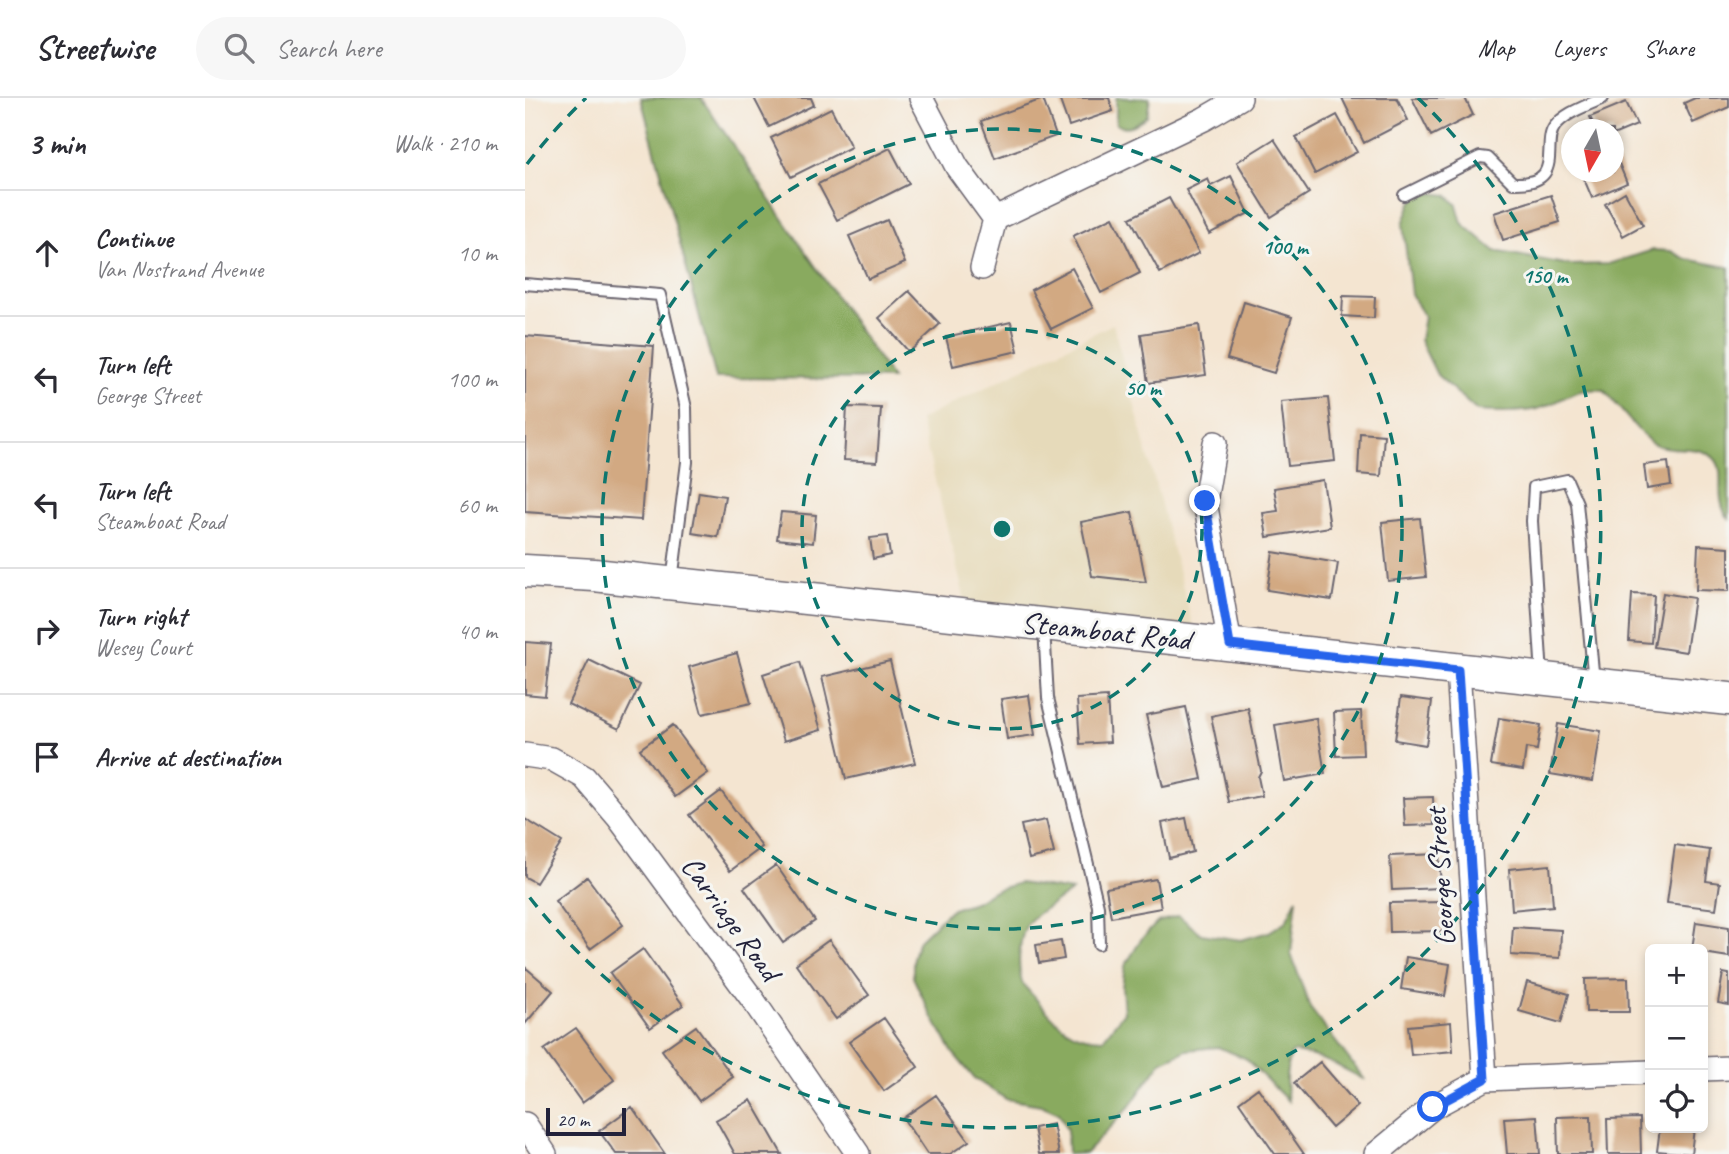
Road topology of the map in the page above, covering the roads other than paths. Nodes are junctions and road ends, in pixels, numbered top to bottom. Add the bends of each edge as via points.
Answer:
1 (921, 98) edge
2 (1240, 98) edge
3 (1603, 98) edge
4 (1404, 195) dead end
5 (995, 219) junction
6 (982, 268) dead end
7 (525, 284) edge
8 (1215, 443) dead end
9 (525, 571) edge
10 (672, 584) junction
11 (1044, 625) junction
12 (1230, 645) junction
13 (1458, 670) junction
14 (1542, 679) junction
15 (1594, 684) junction
16 (1729, 699) edge
17 (525, 755) edge
18 (1099, 944) dead end
19 (1729, 1068) edge
20 (1708, 1069) edge
21 (1645, 1072) edge
22 (1485, 1079) junction
23 (525, 1124) edge
24 (545, 1154) edge
25 (858, 1154) edge
26 (1376, 1154) edge

1 - 5 street via 957,167
2 - 5 street
3 - 4 lane via 1552,128 1548,168 1527,184 1513,183 1488,158 1481,157
5 - 6 street
7 - 10 lane via 660,295 686,408 687,462
8 - 12 street via 1205,501
9 - 10 street, Steamboat Road
10 - 11 street, Steamboat Road
11 - 12 street, Steamboat Road
11 - 18 lane via 1048,698 1098,906
12 - 13 street, Steamboat Road
13 - 14 street, Steamboat Road
13 - 22 street, George Street
14 - 15 street, Steamboat Road
14 - 15 lane via 1534,487 1567,480 1577,503
15 - 16 street, Steamboat Road
17 - 25 street, Carriage Road via 552,759 584,777 618,817 753,1000
19 - 20 street
21 - 22 street
22 - 26 street via 1433,1107
23 - 24 street

